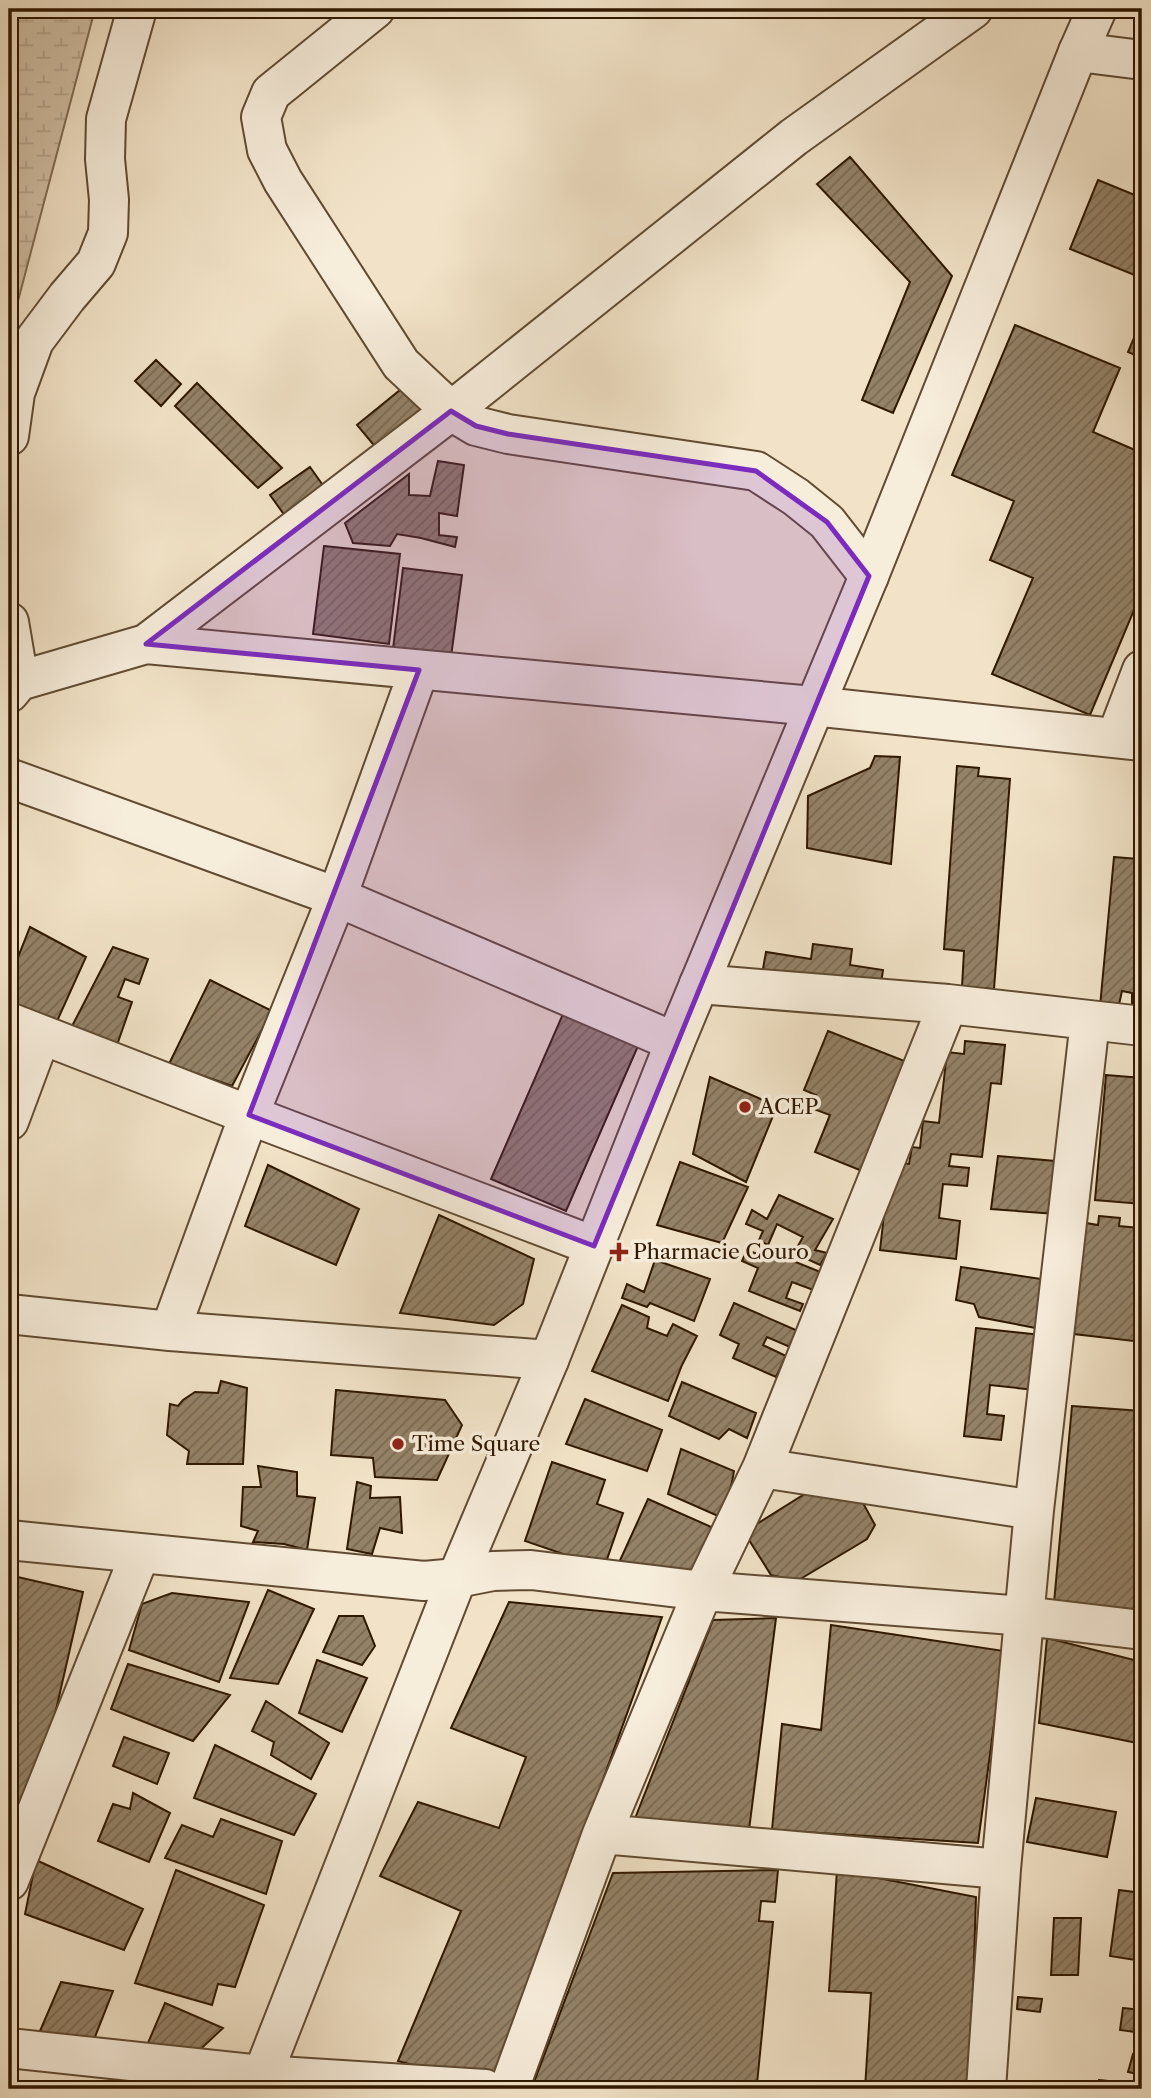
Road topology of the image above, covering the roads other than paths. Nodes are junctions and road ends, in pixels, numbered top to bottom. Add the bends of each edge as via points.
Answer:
1 (137, 9) edge
2 (375, 9) edge
3 (973, 9) edge
4 (1097, 9) edge
5 (1078, 52) junction
6 (1142, 60) edge
7 (451, 411) junction
8 (9, 436) edge
9 (869, 576) junction
10 (9, 622) edge
11 (146, 644) junction
12 (419, 670) junction
13 (1142, 670) edge
14 (14, 687) edge
15 (813, 706) junction
16 (1129, 739) edge
17 (9, 778) edge
18 (337, 897) junction
19 (699, 984) junction
20 (948, 1004) junction
21 (1090, 1021) junction
22 (1142, 1026) edge
23 (25, 1028) edge
24 (674, 1042) junction
25 (249, 1115) junction
26 (9, 1121) edge
27 (594, 1246) junction
28 (9, 1314) edge
29 (170, 1331) junction
30 (548, 1360) junction
31 (762, 1468) junction
32 (1034, 1510) junction
33 (9, 1541) edge
34 (140, 1554) junction
35 (457, 1578) junction
36 (703, 1591) junction
37 (1024, 1616) junction
38 (1142, 1630) edge
39 (602, 1834) junction
40 (13, 1857) edge
41 (1001, 1869) junction
42 (9, 2048) edge
43 (260, 2082) edge
44 (485, 2089) edge
45 (509, 2089) edge
46 (986, 2089) edge

1 - 8 street via 106,119 108,233 96,264 34,341 15,393
2 - 7 street via 271,93 261,117 267,150 401,364
3 - 7 street via 794,137
4 - 5 street
5 - 6 street
5 - 9 street
7 - 9 street via 476,426 508,434 756,471 827,522
7 - 11 street
9 - 15 street
10 - 14 street
11 - 12 street
11 - 14 street
12 - 15 street
12 - 18 street
13 - 16 street
15 - 16 street
15 - 19 street
17 - 18 street
18 - 24 street
18 - 25 street
19 - 20 street
19 - 24 street
20 - 21 street
20 - 31 street
21 - 22 street
21 - 32 street
23 - 25 street
23 - 26 street
24 - 27 street
25 - 27 street
25 - 29 street
27 - 30 street
28 - 29 street
29 - 30 street
30 - 35 street
31 - 32 street
31 - 36 street
32 - 37 street
33 - 34 street
34 - 35 street via 424,1581
34 - 40 street
35 - 36 street via 531,1570
35 - 43 street
36 - 37 street
36 - 39 street
37 - 38 street
37 - 41 street
39 - 41 street
39 - 45 street
41 - 46 street
42 - 43 street
43 - 44 street

